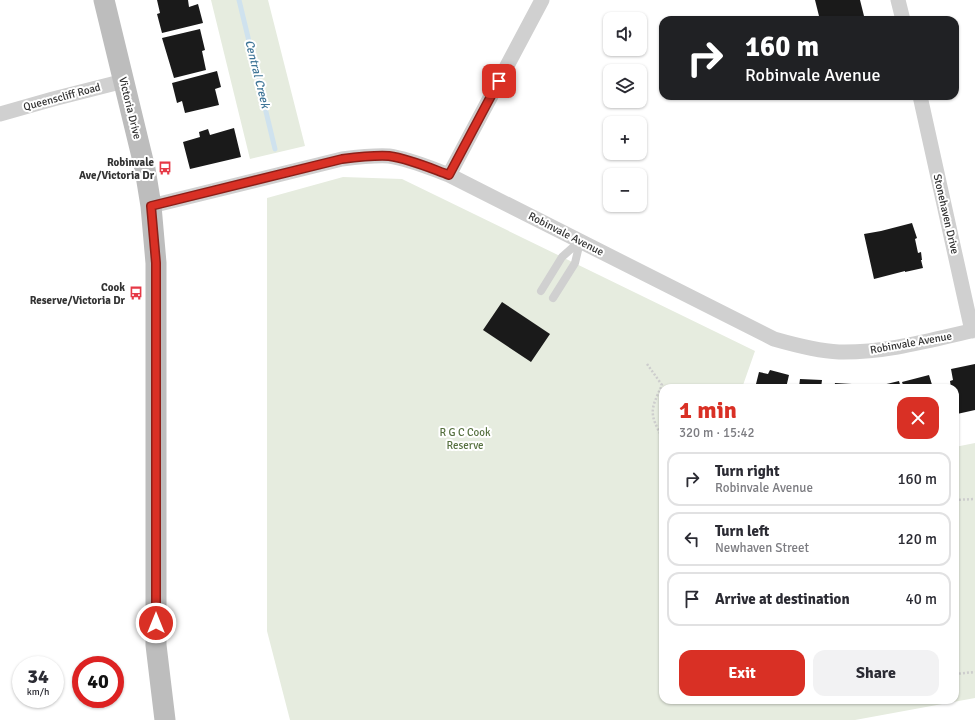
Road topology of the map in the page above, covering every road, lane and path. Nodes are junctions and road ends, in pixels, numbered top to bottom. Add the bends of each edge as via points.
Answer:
1 (104, 0) edge
2 (542, 0) edge
3 (898, 0) edge
4 (902, 16) edge
5 (124, 81) junction
6 (921, 100) edge
7 (0, 114) edge
8 (449, 175) junction
9 (151, 206) junction
10 (580, 241) junction
11 (541, 291) dead end
12 (553, 298) dead end
13 (973, 331) edge
14 (647, 364) dead end
15 (661, 384) edge
16 (659, 392) edge
17 (659, 432) edge
18 (975, 499) edge
19 (959, 500) edge
20 (975, 672) edge
21 (959, 674) edge
22 (165, 720) edge

1 - 5 street, Victoria Drive
2 - 8 street
3 - 4 street
5 - 7 street, Queenscliff Road
5 - 9 street, Victoria Drive
6 - 13 street, Stonehaven Drive
8 - 9 street, Robinvale Avenue via 413,161 389,156 365,156 342,159
8 - 10 street, Robinvale Avenue
9 - 22 street, Victoria Drive via 156,263 156,645
10 - 11 lane via 562,257
10 - 12 lane via 575,263
10 - 13 street, Robinvale Avenue via 756,331 797,346 838,352 879,350
14 - 15 path
16 - 17 path via 652,408
18 - 19 path
20 - 21 path

